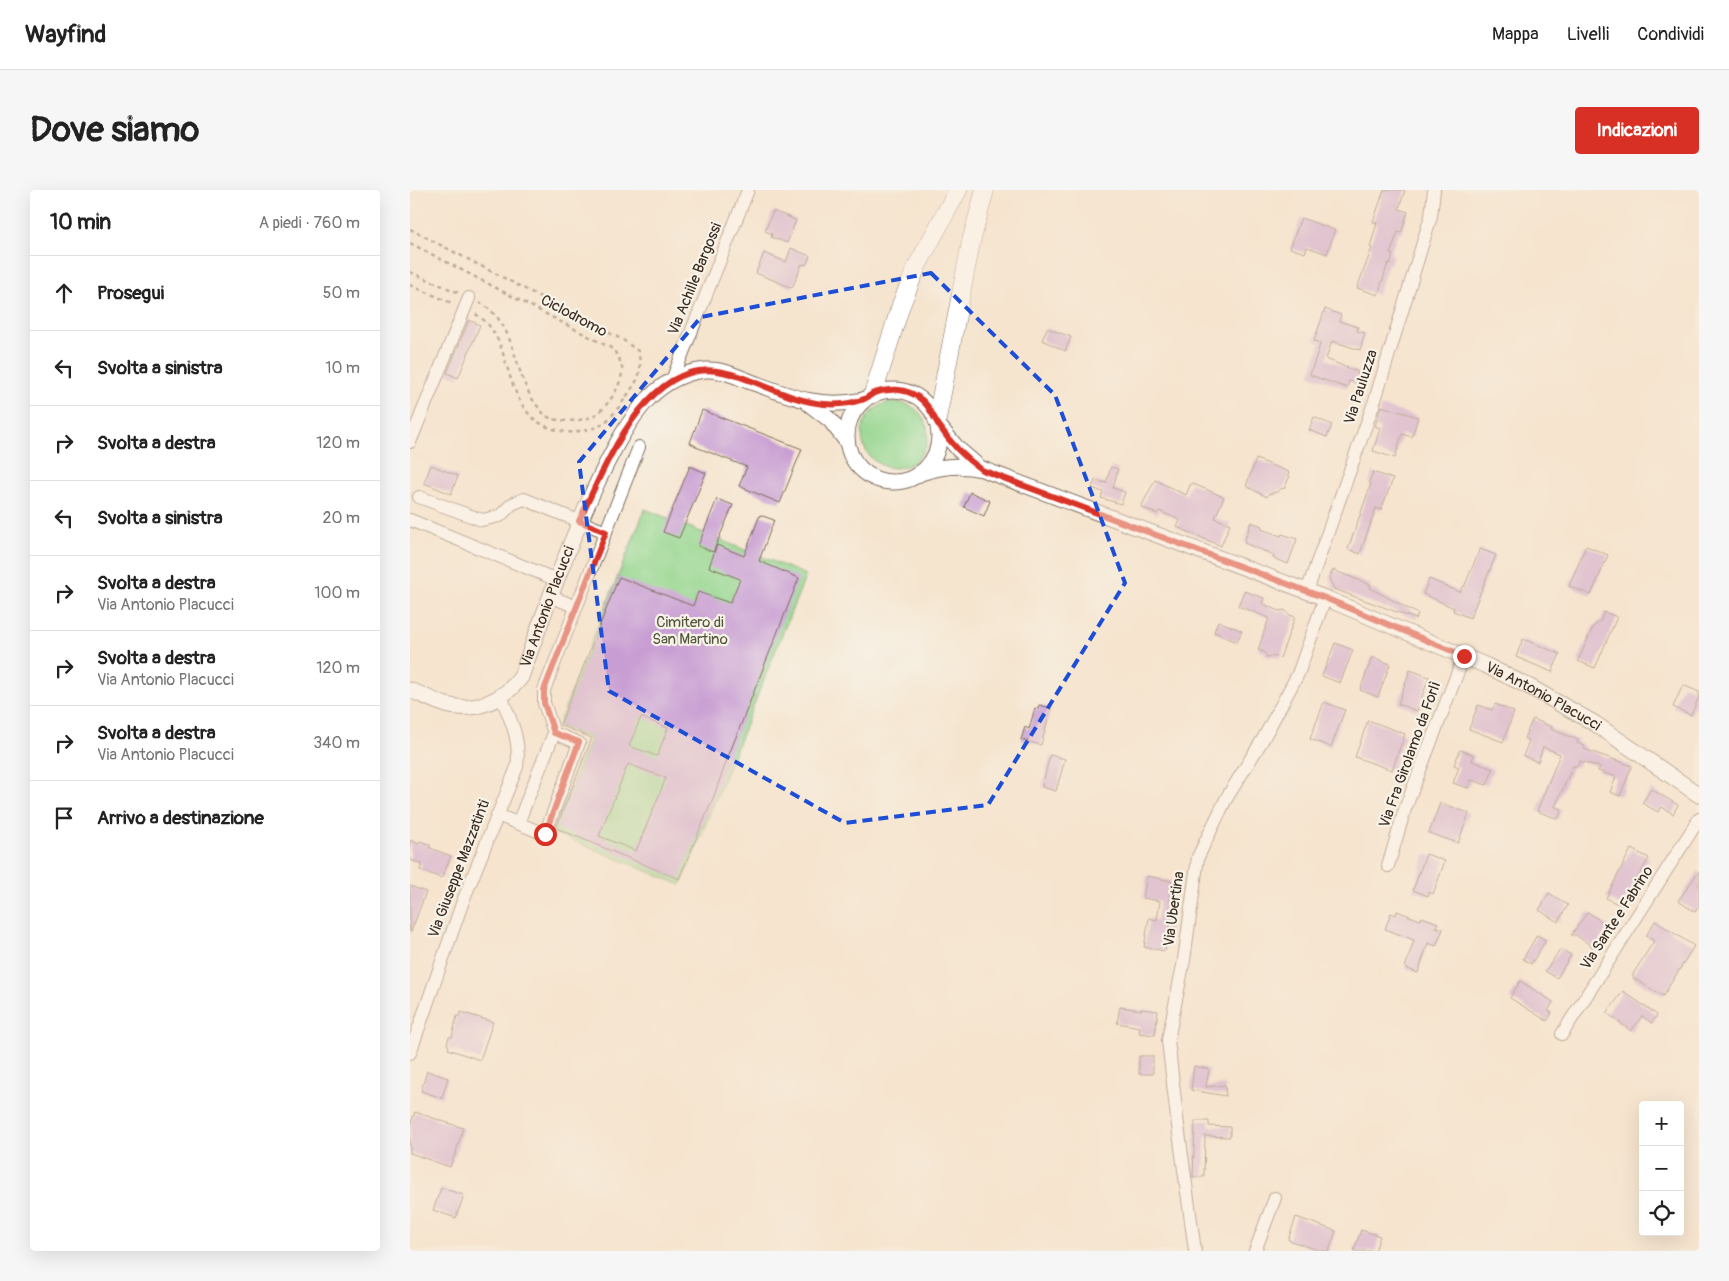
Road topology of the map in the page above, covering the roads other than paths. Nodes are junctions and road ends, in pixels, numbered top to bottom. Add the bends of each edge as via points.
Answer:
1 (748, 190) edge
2 (958, 190) edge
3 (985, 190) edge
4 (1434, 190) edge
5 (467, 303) road end
6 (672, 380) junction
7 (868, 397) junction
8 (804, 401) junction
9 (937, 422) junction
10 (410, 442) edge
11 (847, 442) junction
12 (639, 447) dead end
13 (982, 470) junction
14 (921, 473) junction
15 (419, 497) dead end
16 (410, 520) edge
17 (579, 521) junction
18 (606, 532) junction
19 (557, 580) junction
20 (1307, 591) junction
21 (550, 596) junction
22 (1325, 598) junction
23 (576, 607) junction
24 (1464, 656) junction
25 (410, 690) edge
26 (501, 696) junction
27 (554, 733) junction
28 (1699, 796) edge
29 (503, 801) junction
30 (524, 809) junction
31 (497, 815) junction
32 (1699, 819) edge
33 (518, 823) junction
34 (1388, 866) dead end
35 (1562, 1034) dead end
36 (410, 1054) edge
37 (1275, 1198) dead end
38 (1195, 1251) edge
39 (1255, 1251) edge

1 - 6 street, Via Achille Bargossi
2 - 7 highway via 917,266
3 - 9 highway via 971,242
4 - 20 street, Via Pauluzza via 1431,216 1375,400
5 - 10 street
6 - 8 main road, Via Antonio Placucci via 706,370 722,372
6 - 17 main road, Via Antonio Placucci via 649,398 624,431
7 - 8 main road, Via Antonio Placucci via 835,404
7 - 9 main road, Via Antonio Placucci via 888,389 903,390 929,406
7 - 11 main road via 855,408 847,430
8 - 11 main road, Via Antonio Placucci via 830,420
9 - 13 main road, Via Antonio Placucci via 964,456
9 - 14 main road via 940,435 937,451
11 - 14 main road, Via Antonio Placucci via 860,469 872,477 885,482 899,482
12 - 18 street
13 - 14 main road, Via Antonio Placucci via 949,466
13 - 20 main road, Via Antonio Placucci
15 - 17 street via 482,520 500,516 512,504 524,499
16 - 19 street
17 - 18 street
17 - 19 main road, Via Antonio Placucci
18 - 23 street
19 - 21 main road, Via Antonio Placucci
20 - 22 main road, Via Antonio Placucci
21 - 23 street
21 - 26 main road, Via Antonio Placucci via 521,677
22 - 24 main road, Via Antonio Placucci
22 - 38 street, Via Ubertina via 1298,674 1226,799 1198,857 1184,960 1168,1040
23 - 27 street via 544,690 544,703
24 - 28 main road, Via Antonio Placucci via 1530,687 1594,723
24 - 34 street, Via Fra Girolamo da Forlì via 1405,809
25 - 26 main road, Via Antonio Placucci via 447,705 465,707 480,706
26 - 29 street, Via Giuseppe Mazzatinti via 519,753 517,767
27 - 30 street
27 - 33 street via 579,742 545,834
29 - 30 street
29 - 31 street, Via Giuseppe Mazzatinti
30 - 33 street
31 - 33 street
31 - 36 street, Via Giuseppe Mazzatinti
32 - 35 street, Via Sante e Fabrino
37 - 39 street

